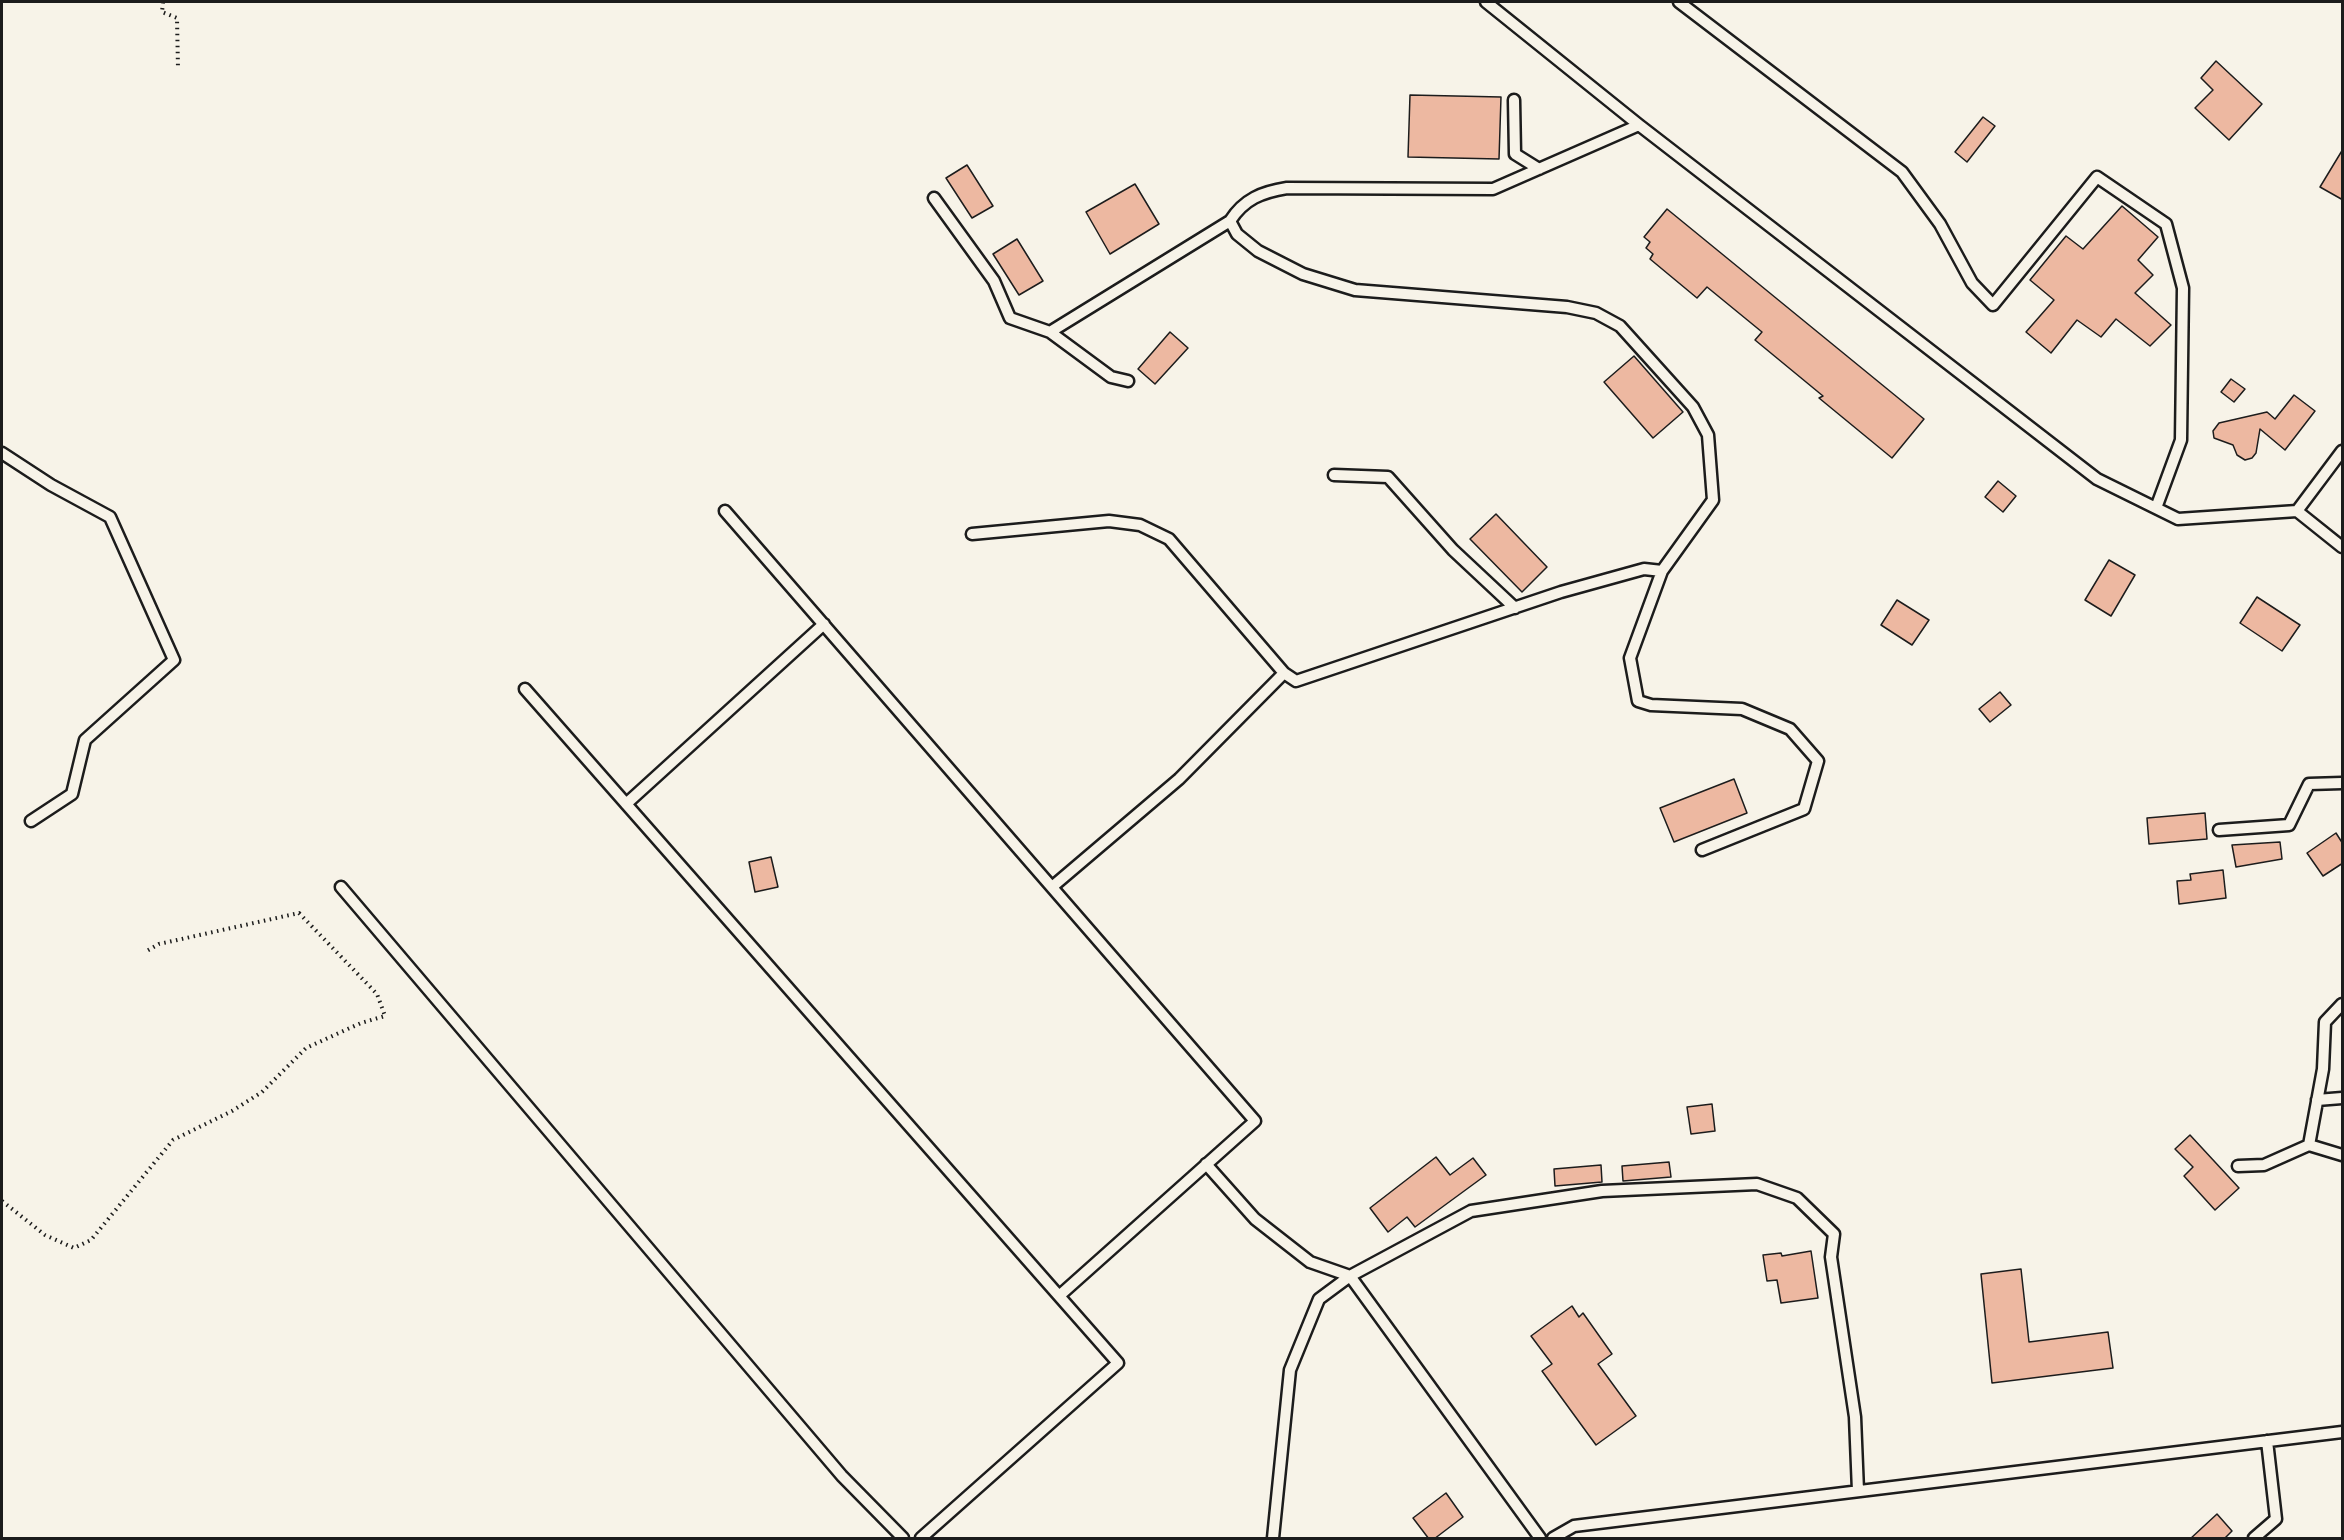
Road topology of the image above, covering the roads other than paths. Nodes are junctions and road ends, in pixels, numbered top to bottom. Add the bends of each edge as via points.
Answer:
1 (1486, 2) edge
2 (1679, 2) edge
3 (1514, 100) dead end
4 (1639, 125) junction
5 (1539, 169) junction
6 (934, 198) dead end
7 (1230, 221) junction
8 (1050, 332) junction
9 (1128, 381) dead end
10 (2343, 451) edge
11 (2, 453) edge
12 (1334, 475) dead end
13 (2156, 508) junction
14 (725, 511) dead end
15 (2297, 511) junction
16 (972, 534) dead end
17 (2343, 547) edge
18 (1662, 571) junction
19 (1515, 608) junction
20 (824, 624) junction
21 (1284, 673) junction
22 (525, 689) dead end
23 (2343, 783) edge
24 (626, 804) junction
25 (31, 821) dead end
26 (2219, 830) dead end
27 (1702, 850) dead end
28 (341, 887) dead end
29 (1052, 887) junction
30 (2343, 1004) edge
31 (2343, 1098) edge
32 (2317, 1100) junction
33 (2309, 1145) junction
34 (2343, 1155) edge
35 (1206, 1164) junction
36 (2238, 1166) dead end
37 (1350, 1276) junction
38 (1059, 1296) junction
39 (2343, 1432) edge
40 (2267, 1441) junction
41 (1858, 1491) junction
42 (903, 1539) edge
43 (921, 1539) edge
44 (1273, 1539) edge
45 (1540, 1539) edge
46 (1553, 1539) edge
47 (2254, 1539) edge

1 - 4 lane
2 - 13 lane via 1902,172 1940,224 1972,283 1993,304 2097,177 2166,224 2183,288 2181,441
3 - 5 lane via 1515,154
4 - 5 lane
4 - 13 lane via 2097,479
5 - 7 lane via 1493,189 1287,188 1263,192 1239,207
6 - 8 lane via 994,281 1010,318
7 - 8 lane
7 - 18 lane via 1237,234 1258,251 1303,274 1355,290 1567,306 1596,313 1620,326 1693,407 1708,435 1713,500
8 - 9 lane via 1111,377
10 - 15 lane
11 - 25 lane via 110,517 174,660 85,740 72,794
12 - 19 lane via 1388,477 1453,550
13 - 15 lane via 2178,519
14 - 20 lane
15 - 17 lane
16 - 21 lane via 1109,521 1140,525 1169,539
18 - 19 lane via 1644,569
18 - 27 lane via 1630,658 1638,701 1742,709 1790,729 1818,761 1804,809
19 - 21 lane via 1296,681
20 - 24 lane
20 - 29 lane
21 - 29 lane via 1179,779
22 - 24 lane
23 - 26 lane via 2309,784 2289,825
24 - 38 lane
28 - 42 lane via 842,1476
29 - 35 lane via 1256,1121
30 - 32 lane via 2325,1022
31 - 32 lane
32 - 33 lane
33 - 34 lane
33 - 36 lane via 2264,1165
35 - 37 lane via 1255,1219 1310,1262
35 - 38 lane
37 - 41 lane via 1471,1211 1602,1191 1757,1184 1797,1198 1834,1234 1832,1257 1855,1417
37 - 44 lane via 1319,1299 1290,1370
37 - 45 lane
38 - 43 lane via 1118,1363
39 - 40 lane
40 - 41 lane
40 - 47 lane via 2276,1519
41 - 46 lane via 1574,1526

